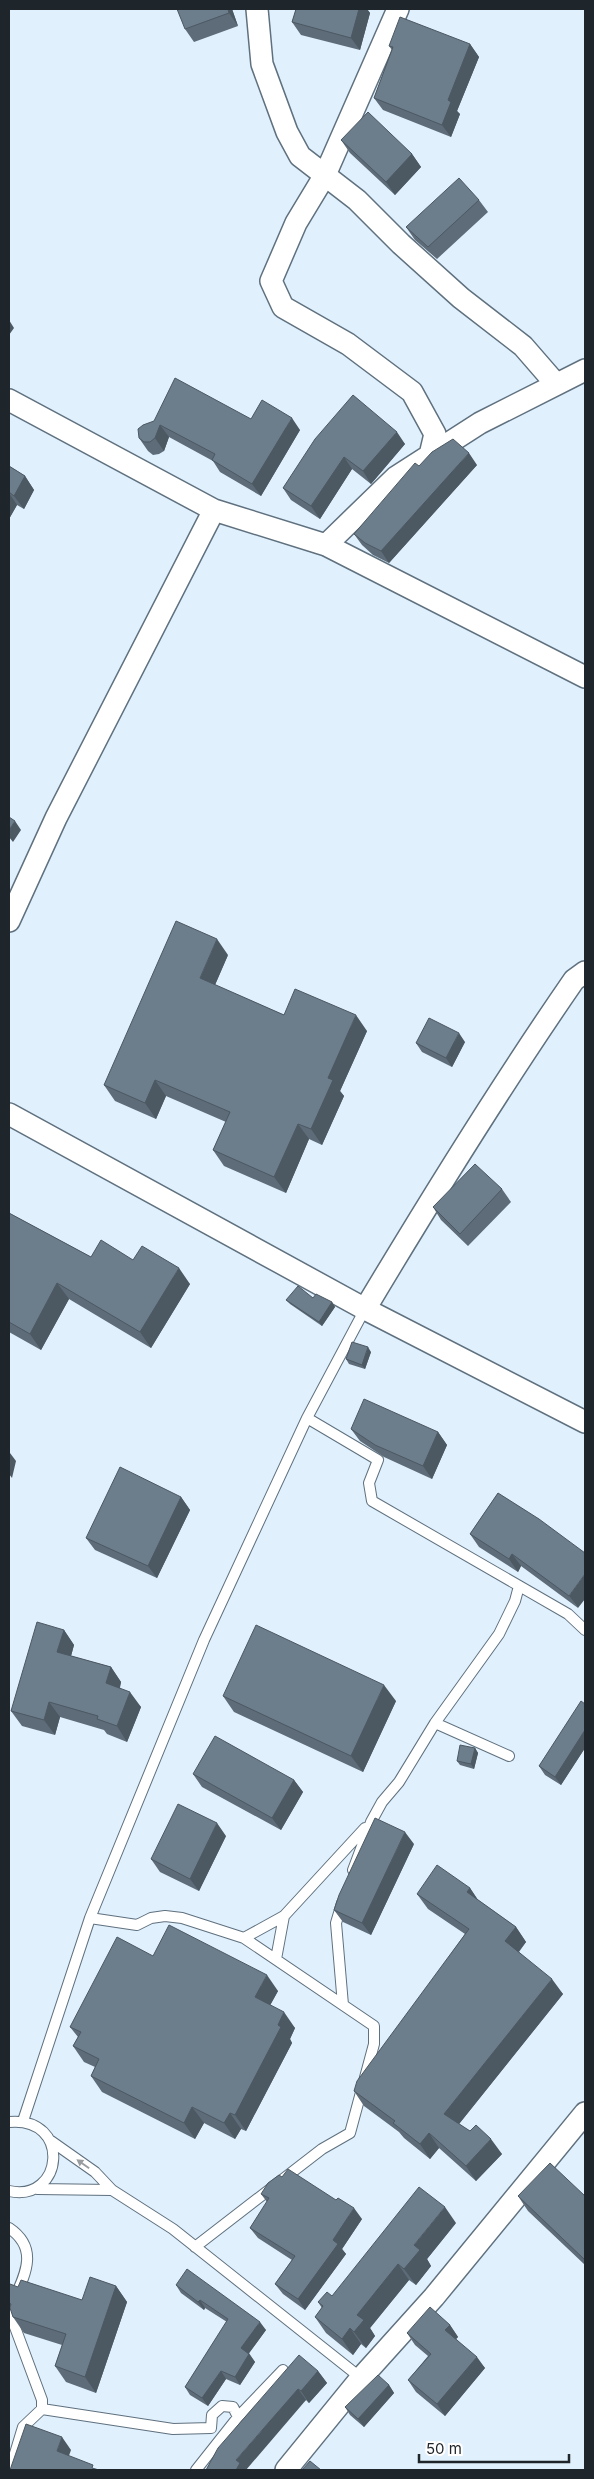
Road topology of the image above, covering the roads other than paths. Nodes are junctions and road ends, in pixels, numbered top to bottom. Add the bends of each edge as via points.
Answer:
1 (257, 9) edge
2 (398, 9) edge
3 (325, 175) junction
4 (585, 370) edge
5 (556, 384) junction
6 (9, 400) edge
7 (430, 455) junction
8 (214, 510) junction
9 (326, 544) junction
10 (585, 677) edge
11 (9, 921) edge
12 (585, 972) edge
13 (9, 1114) edge
14 (365, 1310) junction
15 (307, 1418) junction
16 (585, 1422) edge
17 (519, 1586) junction
18 (585, 1630) edge
19 (435, 1723) junction
20 (510, 1756) dead end
21 (371, 1822) junction
22 (284, 1916) junction
23 (90, 1918) junction
24 (244, 1938) junction
25 (276, 1959) junction
26 (343, 2005) junction
27 (585, 2112) edge
28 (23, 2121) junction
29 (9, 2122) edge
30 (51, 2141) junction
31 (37, 2189) junction
32 (112, 2190) junction
33 (9, 2191) edge
34 (9, 2228) edge
35 (195, 2247) junction
36 (284, 2370) edge
37 (360, 2378) junction
38 (42, 2409) junction
39 (238, 2417) junction
40 (10, 2470) edge
41 (196, 2470) edge
42 (286, 2470) edge

1 - 3 street via 262,64 286,132 300,156
2 - 3 street
3 - 5 street via 357,200 461,298 523,346
3 - 7 street via 296,223 271,281 283,307 348,344 412,392 435,434
4 - 5 street
5 - 7 street via 480,423
6 - 8 street
7 - 9 street via 396,476
8 - 9 street
8 - 11 street via 56,818
9 - 10 street
12 - 14 street via 574,980 516,1064
13 - 14 street
14 - 15 lane
14 - 16 street
15 - 17 lane via 378,1460 369,1483 372,1501
15 - 23 lane via 204,1640
17 - 18 lane via 568,1614
17 - 19 lane via 499,1634
19 - 20 lane
19 - 21 lane
21 - 22 lane
21 - 26 lane via 336,1923
22 - 24 lane
22 - 25 lane
23 - 24 lane via 137,1925 150,1918 182,1918
23 - 28 lane
24 - 25 lane
25 - 26 lane
26 - 35 lane via 374,2026 376,2034 350,2133 322,2149
27 - 37 street via 434,2297
28 - 29 lane
28 - 30 lane via 40,2127
30 - 31 lane via 55,2159 49,2176
32 -> 30 lane via 95,2172
31 - 32 lane
31 - 33 lane via 19,2194
32 - 35 lane
34 - 38 lane via 24,2241 29,2259 9,2311 42,2400
35 - 37 lane
36 - 39 lane
37 - 42 street
38 - 39 lane via 173,2429 211,2428 212,2415 222,2406 233,2407
38 - 40 lane via 22,2427
39 - 41 lane

